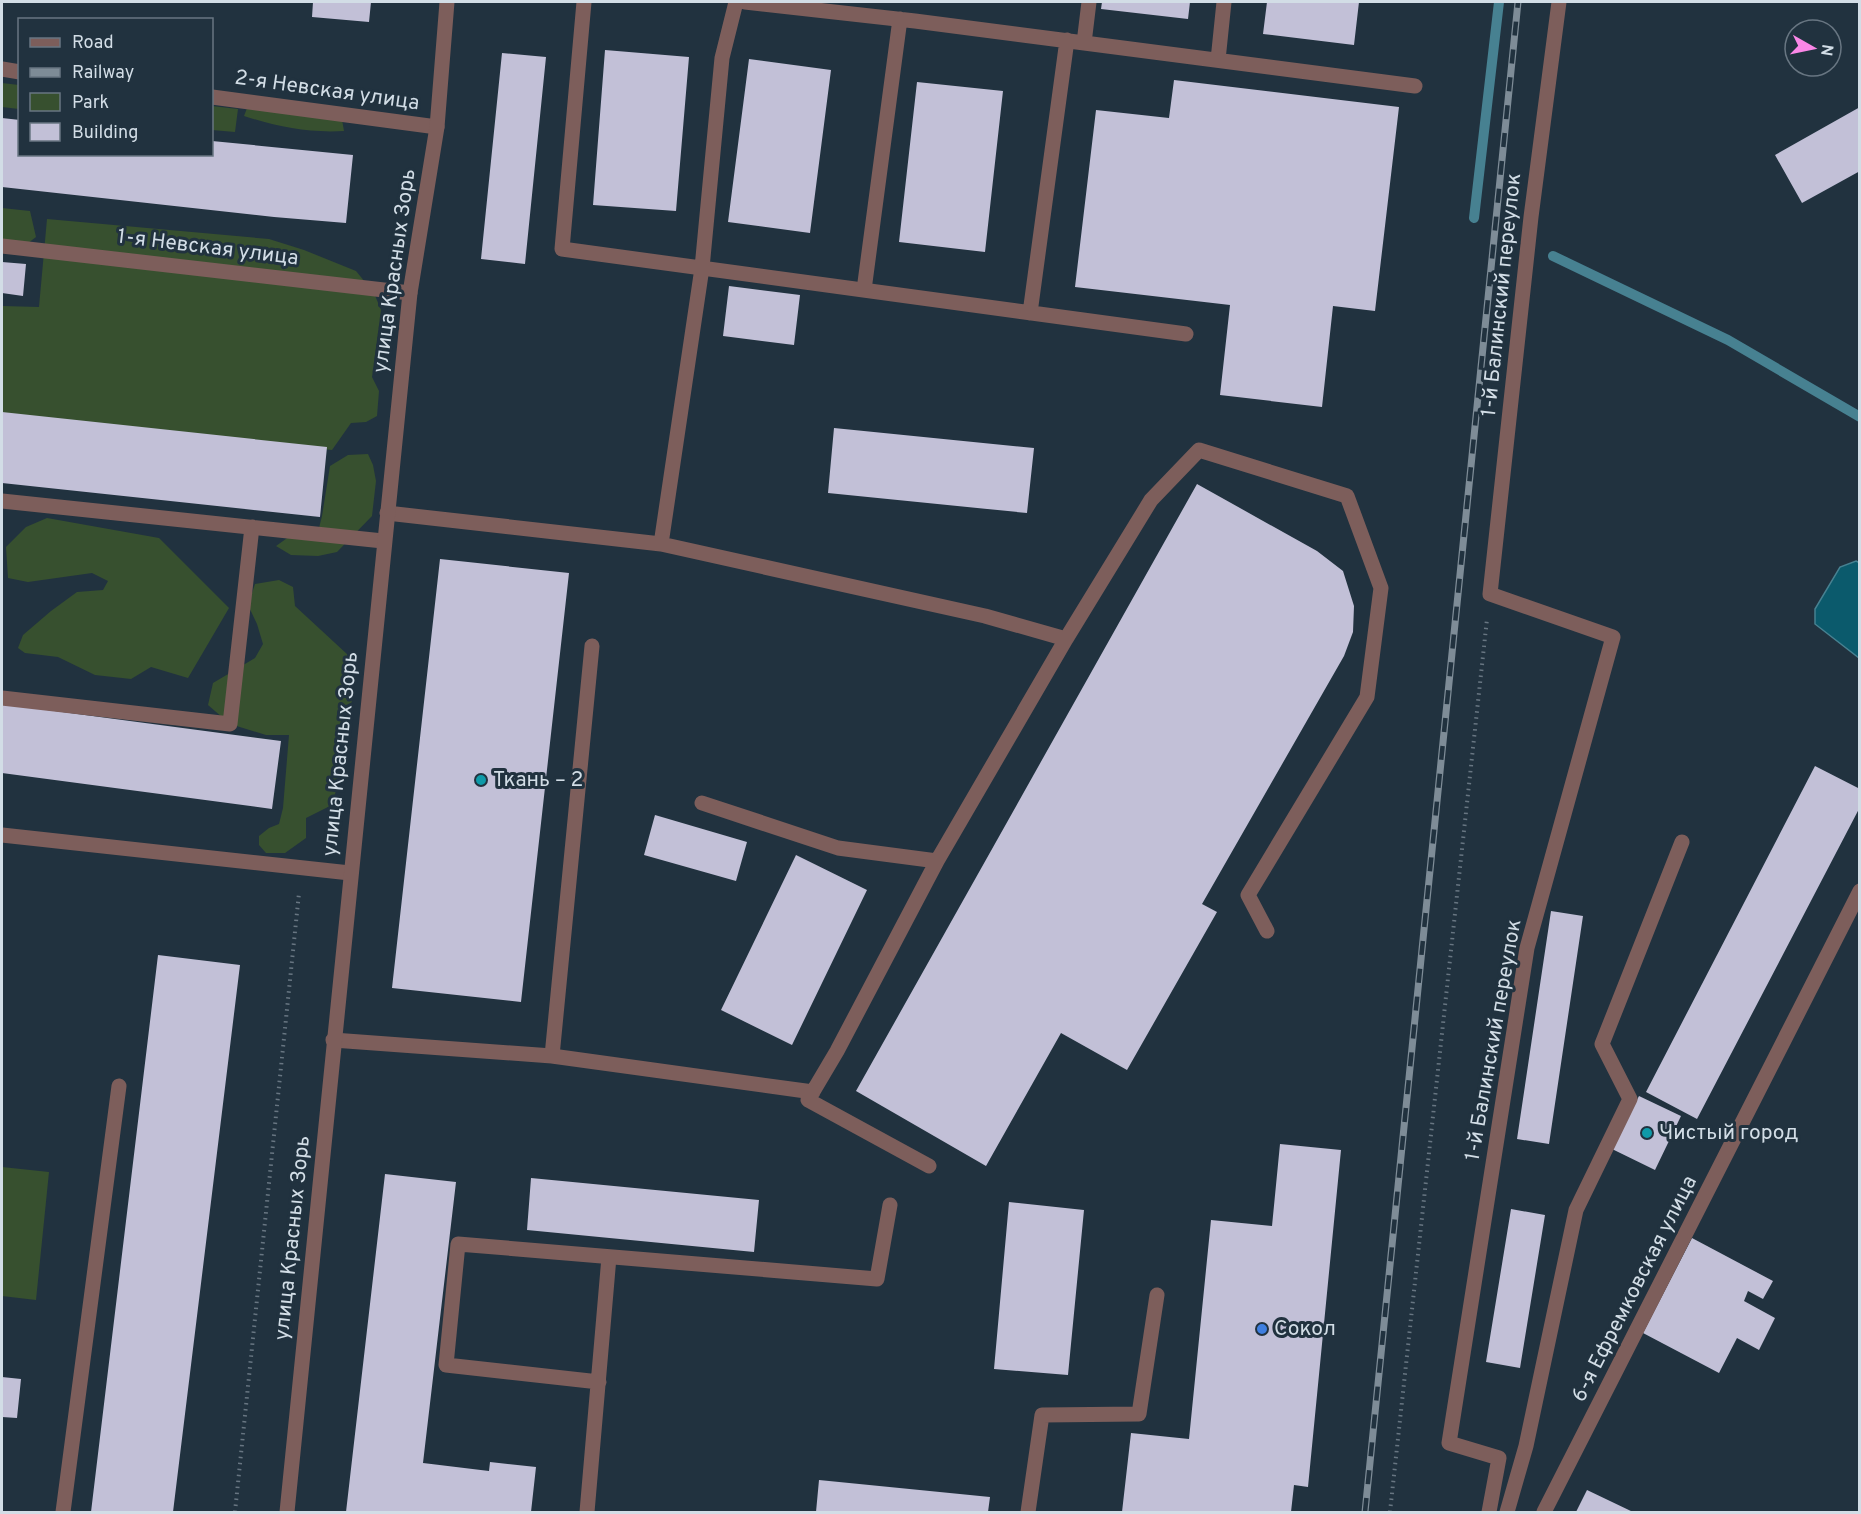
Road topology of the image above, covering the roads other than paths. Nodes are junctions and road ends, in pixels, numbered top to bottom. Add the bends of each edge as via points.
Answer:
1 (447, 2) edge
2 (584, 2) edge
3 (736, 2) edge
4 (745, 2) edge
5 (1089, 2) edge
6 (1224, 2) edge
7 (1559, 2) edge
8 (864, 8) edge
9 (900, 19) junction
10 (1067, 40) junction
11 (1084, 43) junction
12 (1218, 60) junction
13 (2, 69) edge
14 (18, 72) edge
15 (1414, 86) dead end
16 (213, 97) edge
17 (437, 127) junction
18 (2, 246) edge
19 (702, 268) junction
20 (864, 290) junction
21 (410, 292) junction
22 (1030, 313) junction
23 (1186, 334) dead end
24 (2, 501) edge
25 (387, 513) junction
26 (252, 527) junction
27 (383, 541) junction
28 (661, 544) junction
29 (1066, 639) junction
30 (592, 646) dead end
31 (2, 698) edge
32 (702, 803) dead end
33 (2, 835) edge
34 (1682, 842) dead end
35 (937, 861) junction
36 (350, 873) junction
37 (1860, 891) edge
38 (1267, 931) dead end
39 (333, 1040) junction
40 (552, 1056) junction
41 (119, 1086) dead end
42 (813, 1092) junction
43 (929, 1166) dead end
44 (890, 1204) dead end
45 (609, 1257) junction
46 (1157, 1295) dead end
47 (599, 1382) junction
48 (63, 1512) edge
49 (287, 1512) edge
50 (587, 1512) edge
51 (1028, 1512) edge
52 (1489, 1512) edge
53 (1507, 1512) edge
54 (1544, 1512) edge

1 - 17 street, улица Красных Зорь
2 - 19 street via 562,249
3 - 19 street via 722,58
4 - 8 street
5 - 11 street
6 - 12 street
7 - 52 street, 1-й Балинский переулок via 1490,594 1612,637 1527,948 1449,1443 1499,1458
8 - 9 street
9 - 10 street
9 - 20 street
10 - 11 street
10 - 22 street
11 - 12 street
12 - 15 street
13 - 14 street
16 - 17 street, 2-я Невская улица
17 - 21 street, улица Красных Зорь
18 - 21 street, 1-я Невская улица
19 - 20 street
19 - 28 street
20 - 22 street
21 - 25 street, улица Красных Зорь
22 - 23 street
24 - 26 street
25 - 27 street, улица Красных Зорь
25 - 28 street
26 - 27 street
26 - 31 street via 230,724
27 - 36 street, улица Красных Зорь
28 - 29 street via 985,615
29 - 35 street
29 - 38 street via 1151,500 1199,450 1347,496 1382,588 1367,697 1248,895
30 - 40 street
32 - 35 street via 838,848
33 - 36 street
34 - 53 street via 1602,1044 1630,1099 1576,1210 1526,1446
35 - 42 street
36 - 39 street, улица Красных Зорь
37 - 54 street, 6-я Ефремковская улица
39 - 40 street
39 - 49 street, улица Красных Зорь
40 - 42 street
41 - 48 street
42 - 43 street via 808,1100
44 - 45 street via 877,1279
45 - 47 street
45 - 47 street via 458,1244 446,1365
46 - 51 street via 1138,1414 1042,1415
47 - 50 street

